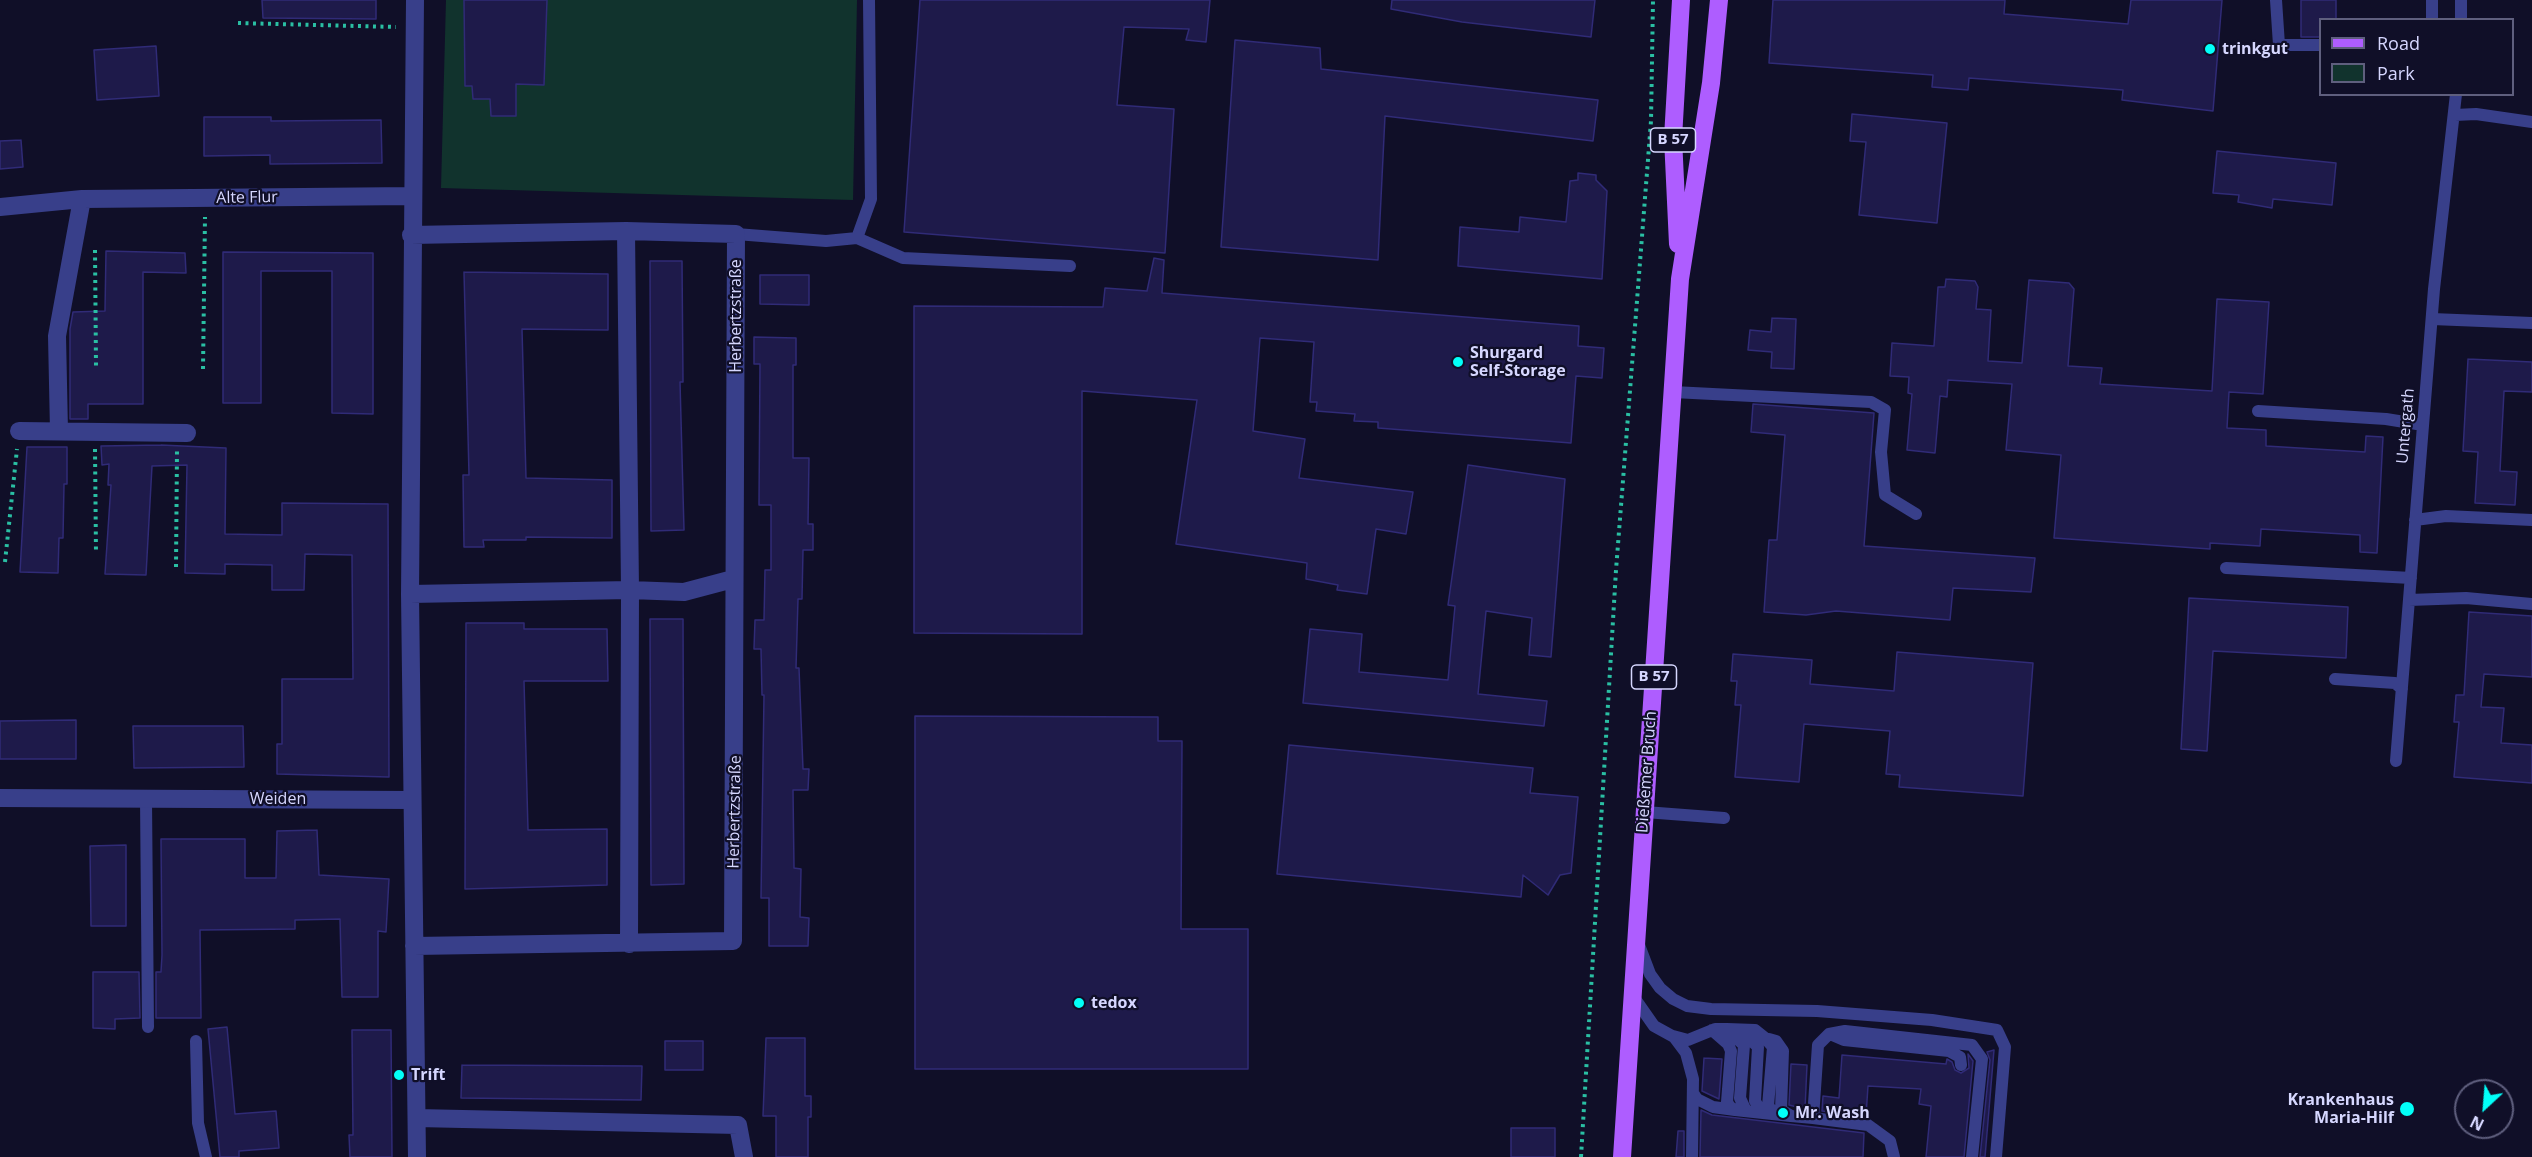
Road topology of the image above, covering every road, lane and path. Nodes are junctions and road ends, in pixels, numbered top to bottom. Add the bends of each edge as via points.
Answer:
1 (415, 0) edge
2 (869, 0) edge
3 (1653, 0) edge
4 (1681, 0) edge
5 (1719, 0) edge
6 (2277, 0) edge
7 (2433, 0) edge
8 (2461, 0) edge
9 (2432, 18) edge
10 (2461, 18) edge
11 (238, 23) dead end
12 (415, 28) junction
13 (2319, 45) edge
14 (2456, 96) edge
15 (2455, 115) junction
16 (2532, 122) edge
17 (413, 196) junction
18 (82, 199) junction
19 (206, 199) junction
20 (0, 207) edge
21 (626, 231) junction
22 (736, 234) junction
23 (411, 235) junction
24 (857, 238) junction
25 (94, 248) dead end
26 (1070, 266) dead end
27 (1680, 279) junction
28 (2432, 319) junction
29 (2532, 323) edge
30 (96, 366) dead end
31 (203, 369) dead end
32 (1673, 392) junction
33 (2258, 411) dead end
34 (2423, 425) junction
35 (19, 431) joint
36 (59, 431) junction
37 (95, 431) junction
38 (182, 433) joint
39 (1916, 514) dead end
40 (2415, 520) junction
41 (2532, 520) edge
42 (96, 554) dead end
43 (5, 561) dead end
44 (176, 567) dead end
45 (2226, 568) dead end
46 (2411, 578) junction
47 (733, 579) junction
48 (630, 590) junction
49 (410, 594) junction
50 (2409, 600) junction
51 (2532, 604) edge
52 (2335, 679) dead end
53 (2402, 689) junction
54 (2396, 761) dead end
55 (0, 798) edge
56 (146, 799) junction
57 (411, 800) junction
58 (1645, 812) junction
59 (1724, 818) dead end
60 (1636, 938) junction
61 (629, 944) junction
62 (414, 946) junction
63 (1633, 995) junction
64 (148, 1027) dead end
65 (1727, 1029) junction
66 (1712, 1030) junction
67 (1740, 1030) junction
68 (1829, 1034) junction
69 (1672, 1036) junction
70 (1765, 1038) junction
71 (196, 1041) dead end
72 (1961, 1065) dead end
73 (1693, 1093) junction
74 (1741, 1111) junction
75 (1761, 1112) junction
76 (1775, 1114) junction
77 (1791, 1116) junction
78 (417, 1118) junction
79 (1813, 1118) junction
80 (206, 1157) edge
81 (417, 1157) edge
82 (744, 1157) edge
83 (1581, 1157) edge
84 (1622, 1157) edge
85 (1685, 1157) edge
86 (1692, 1157) edge
87 (1894, 1157) edge
88 (1972, 1157) edge
89 (1996, 1157) edge

1 - 12 street
2 - 24 lane via 871,199
3 - 83 path via 1651,121 1616,570
4 - 27 main road, Dießemer Bruch / B 57 via 1673,138
5 - 27 main road, Dießemer Bruch / B 57 via 1711,83
6 - 13 lane via 2279,45
7 - 9 lane
8 - 10 lane
11 - 12 path
12 - 17 street
14 - 15 lane, Untergath
15 - 16 lane
15 - 28 lane, Untergath
17 - 19 street, Alte Flur
17 - 23 street
18 - 19 street, Alte Flur
18 - 20 street, Alte Flur
18 - 36 street via 57,336
19 - 31 path
21 - 22 street
21 - 23 street
21 - 48 street
22 - 24 lane via 826,242
22 - 47 street, Herbertzstraße
23 - 49 street
24 - 26 lane via 903,258
25 - 30 path
27 - 32 main road, Dießemer Bruch / B 57
28 - 29 lane
28 - 34 lane, Untergath
32 - 39 lane via 1871,402 1884,410 1881,452 1886,495
32 - 58 main road, Dießemer Bruch / B 57
33 - 34 lane
34 - 40 lane, Untergath
35 - 36 street
35 - 43 path
36 - 37 street
37 - 38 street
37 - 42 path
38 - 44 path
40 - 41 lane via 2446,516
40 - 46 lane, Untergath
45 - 46 lane
46 - 50 lane, Untergath
47 - 48 street via 684,592
47 - 61 street, Herbertzstraße via 733,941
48 - 49 street
48 - 61 street
49 - 57 street
50 - 51 lane via 2466,598
50 - 53 lane, Untergath
52 - 53 lane via 2395,683
53 - 54 lane, Untergath
55 - 56 street, Weiden
56 - 57 street, Weiden
56 - 64 lane
57 - 62 street
58 - 59 lane
58 - 60 main road, Dießemer Bruch / B 57
60 - 63 main road, Dießemer Bruch / B 57
60 - 89 lane via 1660,988 1687,1006 1932,1020 1997,1030 2005,1047
61 - 62 street, Herbertzstraße
62 - 78 street
63 - 69 lane via 1654,1026
63 - 84 main road, Dießemer Bruch / B 57
65 - 66 lane
65 - 67 lane
65 - 74 lane via 1744,1046
66 - 69 lane via 1688,1040
66 - 74 lane via 1730,1048 1727,1102
67 - 70 lane via 1755,1030
67 - 75 lane via 1758,1047 1755,1101
68 - 72 lane via 1844,1040 1949,1051 1960,1057
68 - 79 lane via 1818,1045
68 - 88 lane via 1845,1031 1972,1045 1982,1059
69 - 73 lane via 1686,1053
70 - 76 lane via 1773,1047 1768,1106
70 - 77 lane via 1776,1041 1783,1050 1781,1110
71 - 80 lane via 198,1124
73 - 74 lane via 1713,1107
73 - 85 lane
73 - 86 lane
74 - 75 lane
75 - 76 lane
76 - 77 lane
77 - 79 lane
78 - 81 street
78 - 82 street via 738,1125
79 - 87 lane via 1868,1125 1890,1141

